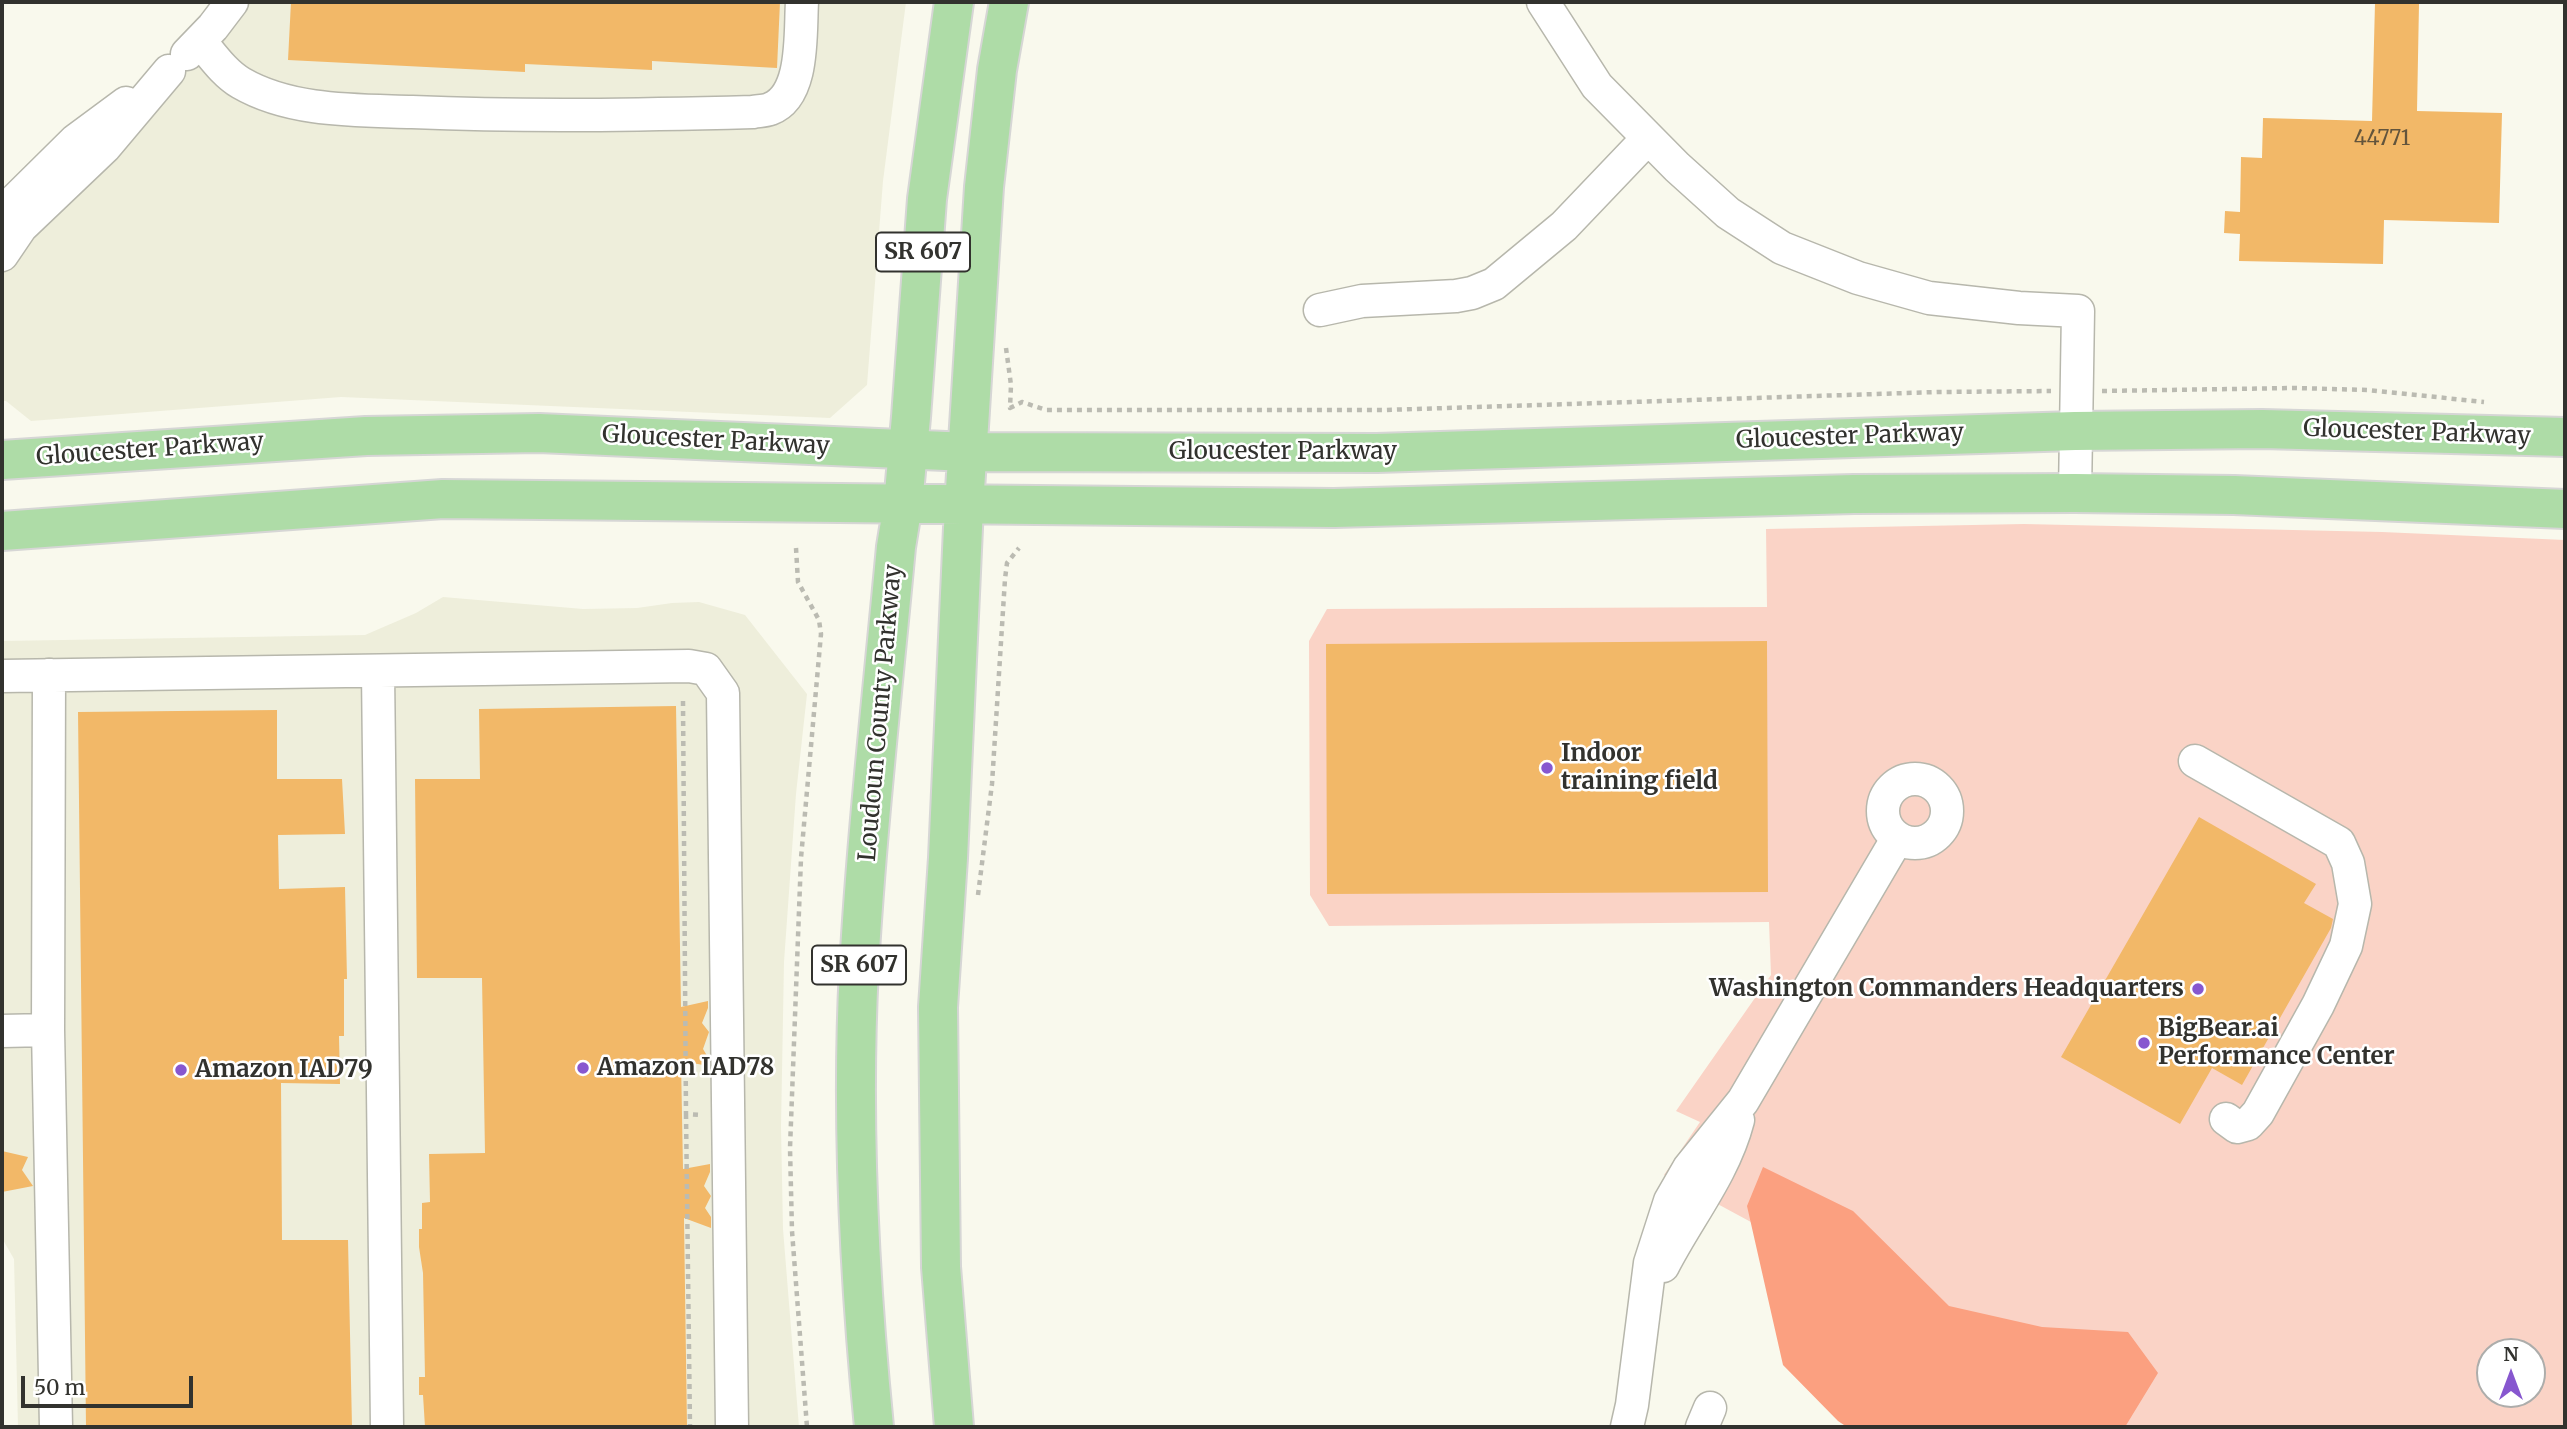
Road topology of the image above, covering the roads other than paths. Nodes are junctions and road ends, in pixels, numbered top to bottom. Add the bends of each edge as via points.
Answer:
1 (232, 2) edge
2 (802, 2) edge
3 (954, 2) edge
4 (1009, 2) edge
5 (1544, 2) edge
6 (1648, 138) junction
7 (2, 213) edge
8 (2, 255) edge
9 (1320, 310) dead end
10 (2075, 431) junction
11 (2565, 438) edge
12 (907, 450) junction
13 (968, 452) junction
14 (2, 460) edge
15 (2075, 493) junction
16 (902, 504) junction
17 (964, 506) junction
18 (2565, 509) edge
19 (2, 531) edge
20 (378, 672) junction
21 (49, 675) junction
22 (2, 676) edge
23 (2195, 761) dead end
24 (1897, 839) dead end
25 (48, 1030) junction
26 (2, 1031) edge
27 (2226, 1119) dead end
28 (56, 1427) edge
29 (387, 1427) edge
30 (732, 1427) edge
31 (874, 1427) edge
32 (954, 1427) edge
33 (1627, 1427) edge

1 - 2 street via 193,48 239,82 274,96 342,109 607,116 769,110 783,101 797,73
3 - 12 main road, Loudoun County Parkway / SR 607 via 927,199
4 - 13 main road, SR 607 via 984,187
5 - 6 street via 1597,86
6 - 9 street via 1564,226 1494,284 1456,296 1363,302
6 - 10 street via 1728,213 1782,248 1858,278 1929,298 2077,311
7 - 8 street via 76,140 169,71 105,148 21,227
10 - 11 main road, Gloucester Parkway via 2262,429
10 - 13 main road, Gloucester Parkway via 1377,453
10 - 15 street
12 - 13 main road, Gloucester Parkway
12 - 14 main road, Gloucester Parkway via 459,433
12 - 16 main road, Loudoun County Parkway / SR 607
13 - 17 main road, SR 607
15 - 17 main road via 1334,508
15 - 18 main road
16 - 17 main road
16 - 19 main road via 443,499
16 - 31 main road, Loudoun County Parkway / SR 607 via 859,969 856,1066 862,1306
17 - 32 main road, SR 607 via 938,1007 941,1267
20 - 21 street
20 - 29 street
20 - 30 street via 689,666 706,669 723,693
21 - 22 street
21 - 25 street
23 - 27 street via 2339,843 2348,863 2355,904 2346,946 2258,1113 2248,1124 2237,1127
24 - 33 street via 1743,1101 1717,1177 1645,1302
25 - 26 street
25 - 28 street

